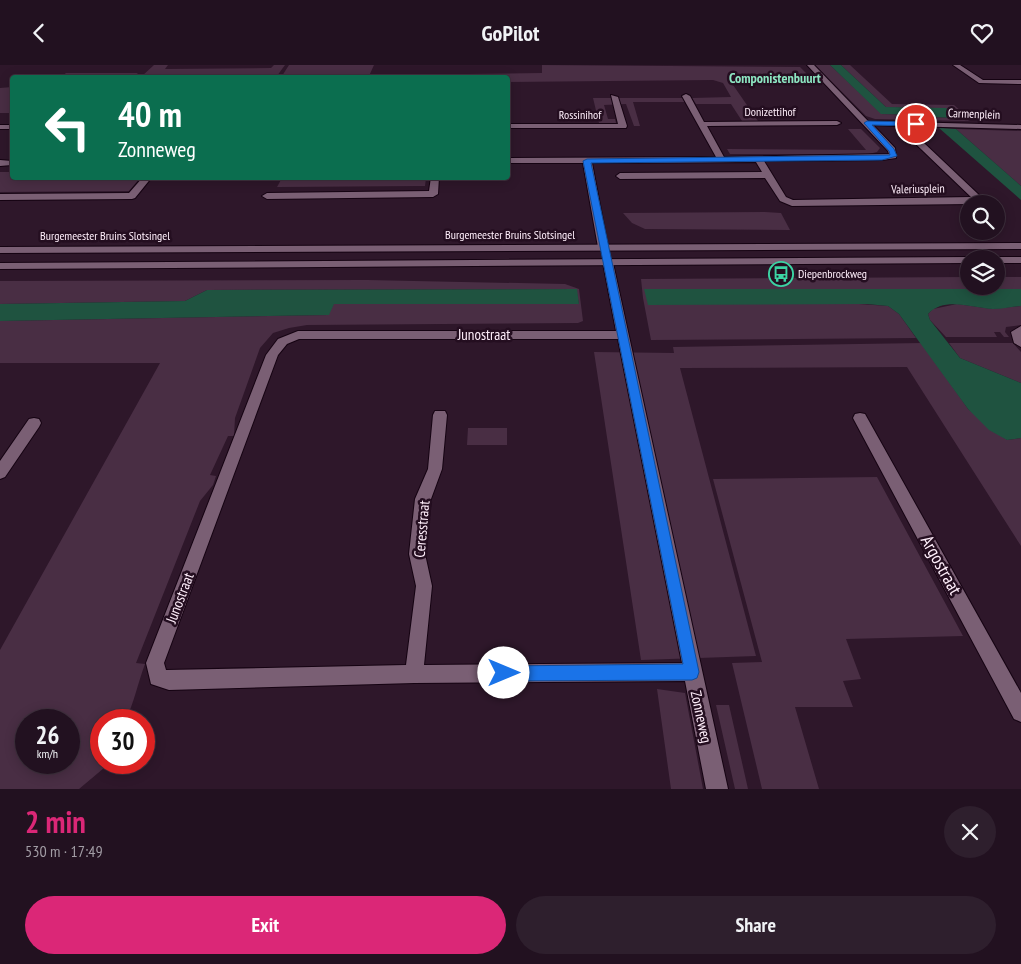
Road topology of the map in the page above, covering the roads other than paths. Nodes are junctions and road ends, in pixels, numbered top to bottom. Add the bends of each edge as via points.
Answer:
1 (810, 65) edge
2 (956, 65) edge
3 (1021, 82) edge
4 (686, 96) dead end
5 (614, 97) dead end
6 (837, 123) dead end
7 (867, 123) junction
8 (702, 124) junction
9 (899, 124) junction
10 (510, 126) edge
11 (1021, 127) edge
12 (759, 159) junction
13 (722, 160) junction
14 (510, 161) edge
15 (587, 161) junction
16 (767, 175) junction
17 (620, 176) dead end
18 (145, 180) edge
19 (435, 180) edge
20 (267, 196) dead end
21 (0, 197) edge
22 (1021, 246) edge
23 (604, 247) junction
24 (0, 250) edge
25 (1021, 259) edge
26 (960, 260) edge
27 (1005, 260) edge
28 (608, 263) junction
29 (0, 266) edge
30 (623, 335) junction
31 (440, 415) dead end
32 (860, 418) dead end
33 (34, 423) dead end
34 (0, 473) edge
35 (692, 672) junction
36 (414, 674) junction
37 (1021, 712) edge
38 (717, 789) edge

1 - 7 street
2 - 3 street via 981,82
4 - 8 street
5 - 10 street, Rossinihof via 623,126
6 - 8 street, Donizettihof
7 - 9 street, Carmenplein
7 - 12 street via 894,156
8 - 13 street
9 - 11 street, Carmenplein
9 - 16 street, Valeriusplein via 976,197 972,201 792,203 783,199
12 - 13 street
12 - 16 street, Valeriusplein
13 - 15 street
14 - 15 street
15 - 23 street
16 - 17 street
18 - 21 street via 132,196
19 - 20 street via 433,194
22 - 23 main road, Burgemeester Bruins Slotsingel
23 - 24 street, Burgemeester Bruins Slotsingel
23 - 28 street
25 - 27 street
26 - 28 street, Burgemeester Bruins Slotsingel
28 - 29 street, Burgemeester Bruins Slotsingel
28 - 30 street, Zonneweg
30 - 35 street, Zonneweg
30 - 36 street, Junostraat via 298,335 284,339 275,348 155,663 158,677 169,681
31 - 36 street, Ceresstraat via 435,469 423,499 417,554 424,586
32 - 37 street, Argostraat
33 - 34 street
35 - 36 street, Junostraat
35 - 38 street, Zonneweg

